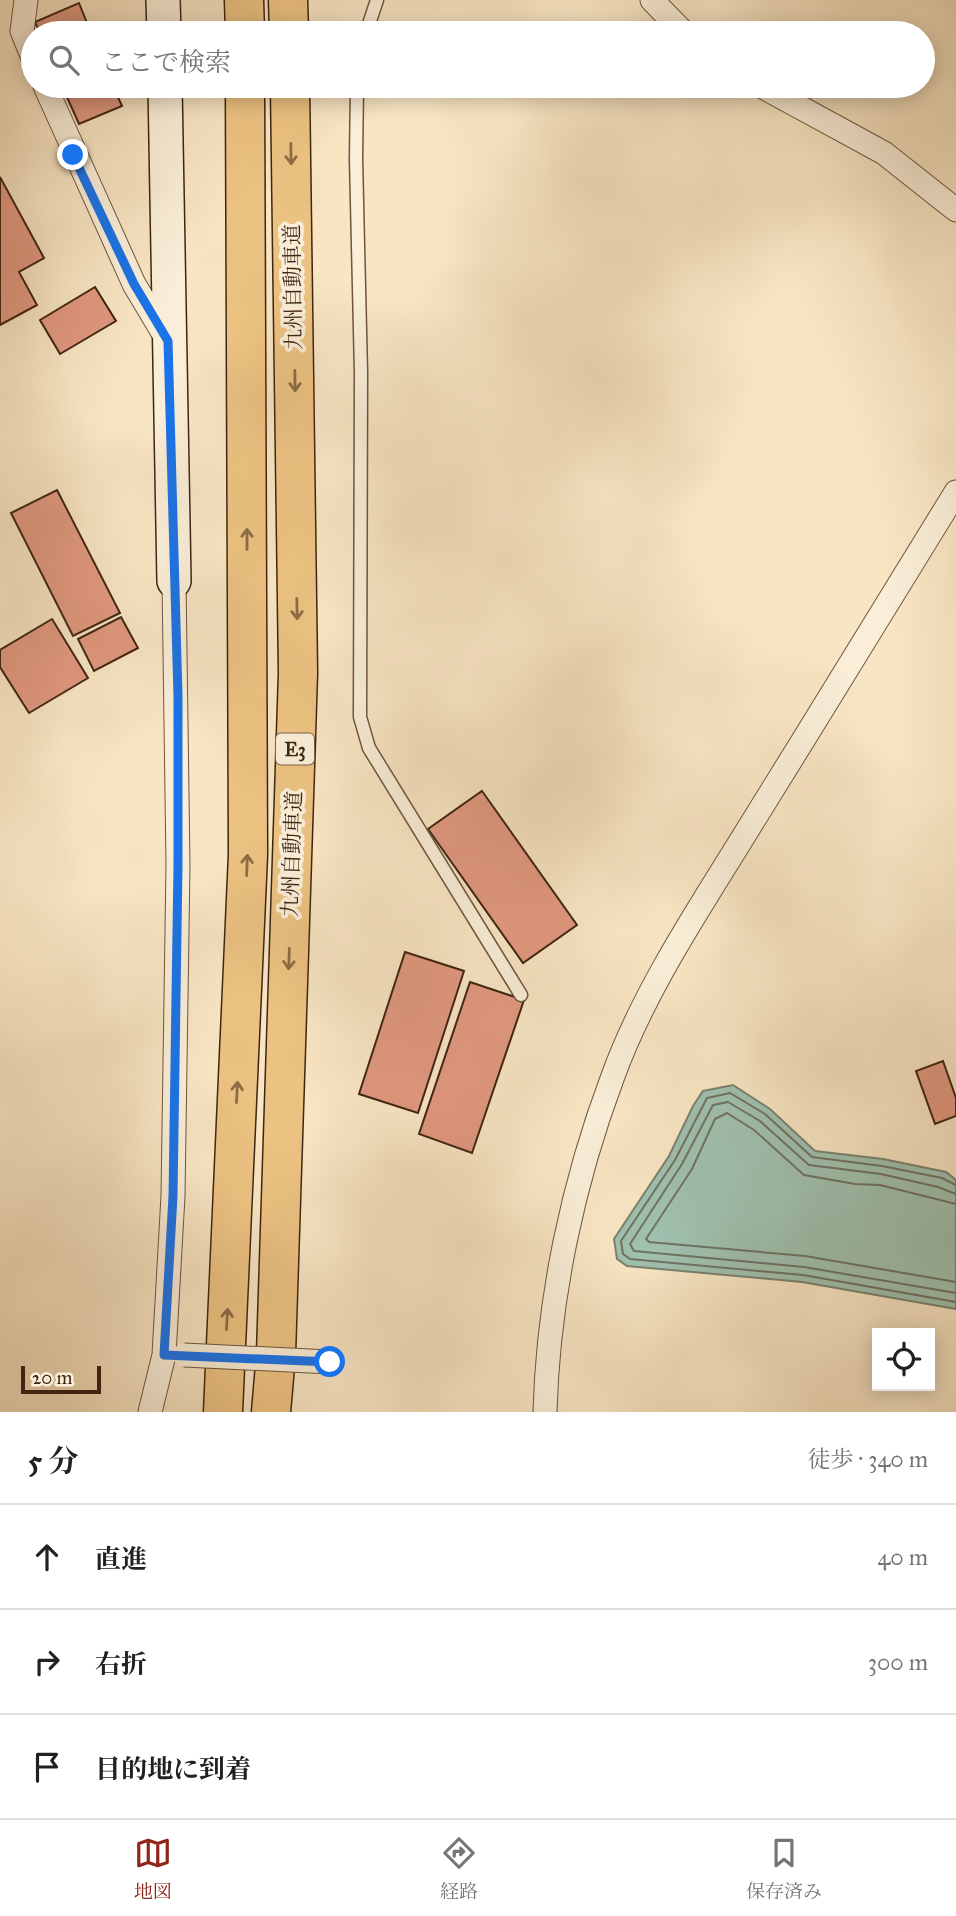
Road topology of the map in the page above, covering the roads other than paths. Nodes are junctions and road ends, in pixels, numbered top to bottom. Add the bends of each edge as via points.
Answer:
1 (26, 0) edge
2 (163, 0) edge
3 (244, 0) edge
4 (288, 0) edge
5 (377, 0) edge
6 (652, 0) edge
7 (23, 21) edge
8 (164, 21) edge
9 (245, 21) edge
10 (289, 21) edge
11 (370, 21) edge
12 (672, 21) edge
13 (50, 98) edge
14 (164, 98) edge
15 (245, 98) edge
16 (290, 98) edge
17 (357, 98) edge
18 (783, 98) edge
19 (956, 210) edge
20 (168, 341) junction
21 (956, 492) edge
22 (174, 582) joint
23 (520, 995) dead end
24 (174, 1355) junction
25 (330, 1362) dead end
26 (150, 1412) edge
27 (223, 1412) edge
28 (271, 1412) edge
29 (545, 1412) edge

1 - 7 street
2 - 8 street
3 - 9 highway
4 - 10 highway
5 - 11 lane
6 - 12 street
13 - 20 street via 134,284
14 - 20 street
27 -> 15 highway, E3 via 248,855
16 -> 28 highway, 九州自動車道 / E3 via 298,673
17 - 23 lane via 360,717 369,748
18 - 19 street via 884,153
20 - 22 street
21 - 29 street via 718,878 646,1003 613,1074 587,1153 562,1262 546,1364
22 - 24 street via 178,893
24 - 25 street, bridge
24 - 26 street

